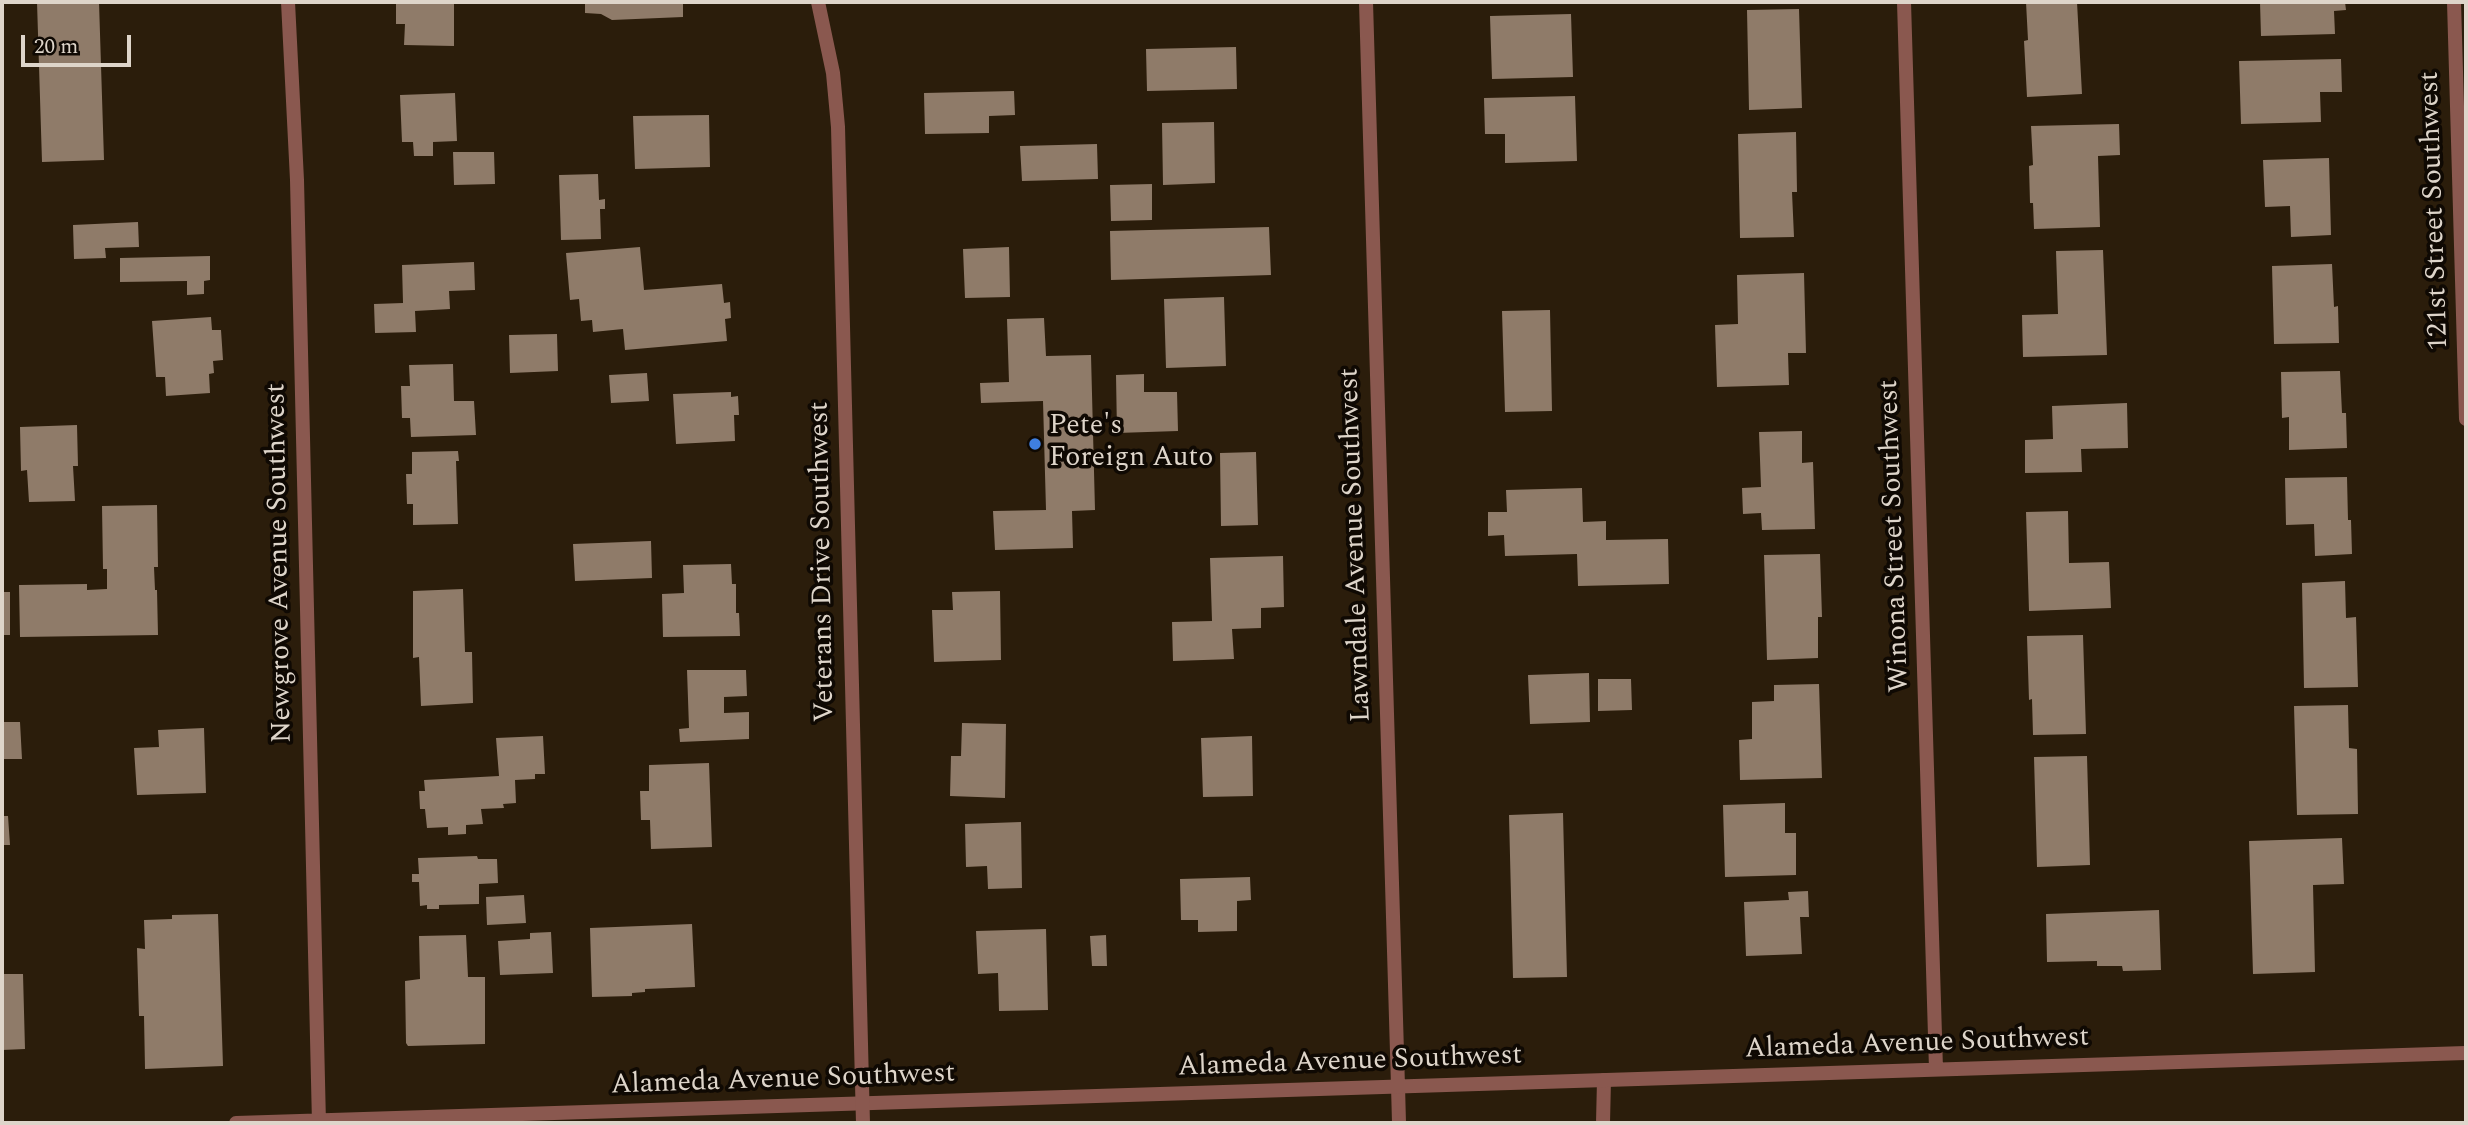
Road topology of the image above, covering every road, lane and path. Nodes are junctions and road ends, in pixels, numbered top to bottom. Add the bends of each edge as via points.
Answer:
1 (288, 2) edge
2 (818, 2) edge
3 (1366, 2) edge
4 (1904, 2) edge
5 (2454, 2) edge
6 (2466, 419) edge
7 (2466, 1053) edge
8 (1936, 1069) junction
9 (1604, 1080) junction
10 (1398, 1086) junction
11 (862, 1103) junction
12 (319, 1122) edge
13 (236, 1123) edge
14 (863, 1123) edge
15 (1399, 1123) edge
16 (1603, 1123) edge

1 - 12 street, Newgrove Avenue Southwest via 297,180
2 - 11 street, Veterans Drive Southwest via 838,127
3 - 10 street, Lawndale Avenue Southwest
4 - 8 street, Winona Street Southwest
5 - 6 street, 121st Street Southwest
7 - 8 street, Alameda Avenue Southwest
8 - 9 street, Alameda Avenue Southwest
9 - 10 street, Alameda Avenue Southwest
9 - 16 street
10 - 11 street, Alameda Avenue Southwest
10 - 15 street, Lawndale Avenue Southwest
11 - 12 street, Alameda Avenue Southwest
11 - 14 street, Veterans Drive Southwest
12 - 13 street, Alameda Avenue Southwest

